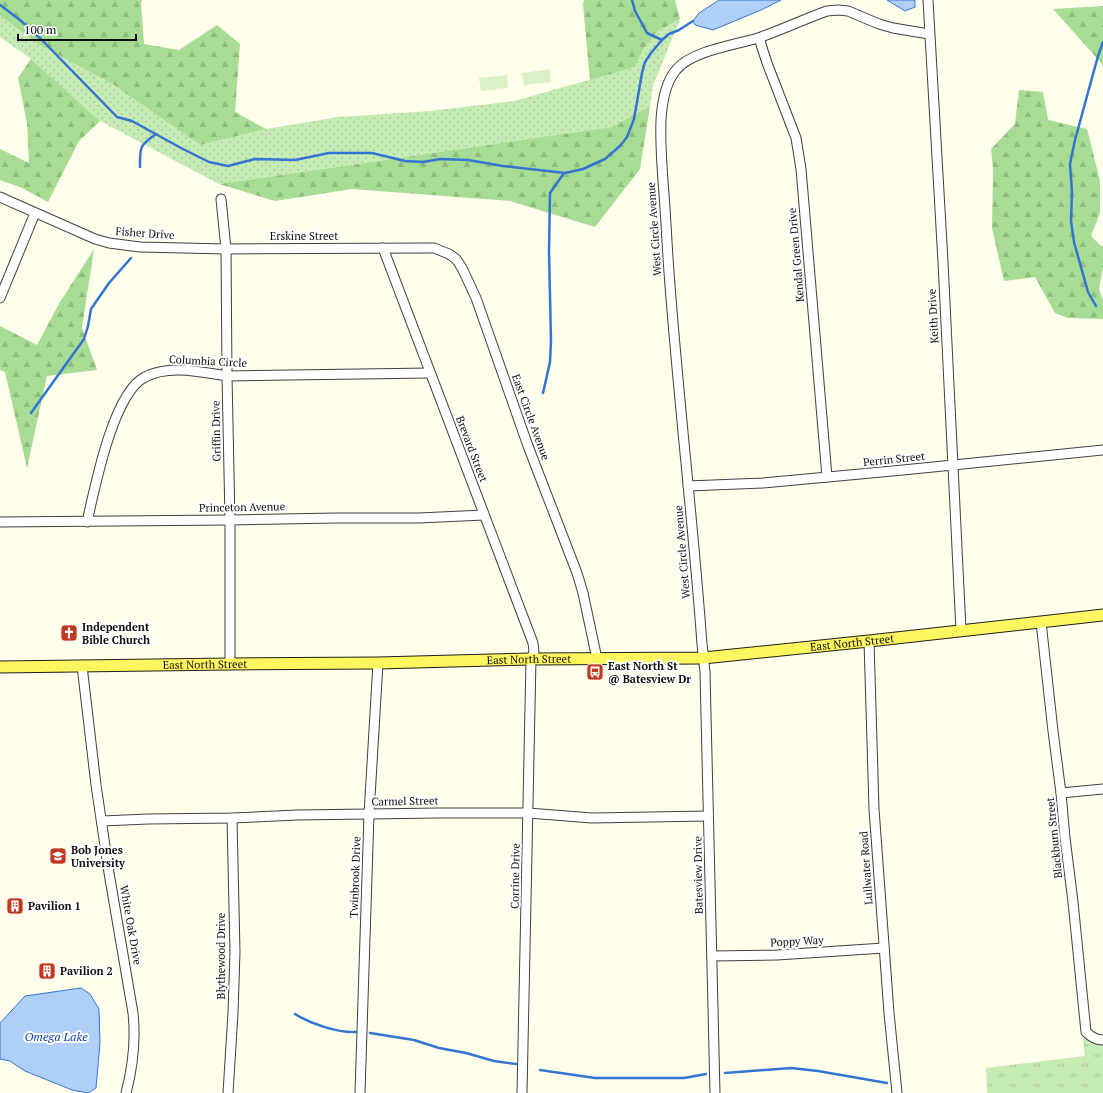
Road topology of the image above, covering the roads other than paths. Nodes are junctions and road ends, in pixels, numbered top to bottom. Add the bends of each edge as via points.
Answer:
1 (928, 0) edge
2 (930, 34) junction
3 (759, 38) junction
4 (0, 197) edge
5 (221, 199) dead end
6 (35, 213) junction
7 (383, 248) junction
8 (226, 249) junction
9 (0, 298) edge
10 (430, 373) junction
11 (227, 376) junction
12 (1103, 450) edge
13 (952, 465) junction
14 (827, 477) junction
15 (688, 486) junction
16 (484, 515) junction
17 (230, 520) junction
18 (0, 522) edge
19 (87, 522) junction
20 (1103, 615) edge
21 (1041, 622) junction
22 (961, 630) junction
23 (869, 641) junction
24 (703, 658) junction
25 (531, 659) junction
26 (597, 659) junction
27 (378, 663) junction
28 (230, 664) junction
29 (82, 666) junction
30 (0, 667) edge
31 (1103, 789) edge
32 (1061, 793) junction
33 (528, 813) junction
34 (369, 814) junction
35 (708, 816) junction
36 (232, 818) junction
37 (102, 821) junction
38 (884, 948) junction
39 (712, 956) junction
40 (1103, 1040) edge
41 (126, 1093) edge
42 (228, 1093) edge
43 (360, 1093) edge
44 (522, 1093) edge
45 (715, 1093) edge
46 (897, 1093) edge

1 - 2 street, Keith Drive
2 - 3 street, West Circle Avenue via 893,28 848,11 838,10 827,11
2 - 13 street, Keith Drive
3 - 14 street, Kendal Green Drive via 796,138 800,162
3 - 15 street, West Circle Avenue via 701,54 686,61 671,76 664,99 661,161
4 - 6 street, Fisher Drive
5 - 8 street, Griffin Drive
6 - 8 street, Fisher Drive via 109,243 140,247
6 - 9 street
7 - 8 street, Erskine Street
7 - 10 street, Brevard Street
7 - 26 street, East Circle Avenue via 434,248 456,259 462,268 476,298 530,453 577,574
8 - 11 street, Griffin Drive
10 - 11 street, Columbia Circle
10 - 16 street, Brevard Street
11 - 17 street, Griffin Drive
11 - 19 street, Columbia Circle via 178,370 162,371 145,377 132,387 117,415 100,468
12 - 13 street, Perrin Street
13 - 14 street, Perrin Street
13 - 22 street, Keith Drive
14 - 15 street, Perrin Street
15 - 24 street, West Circle Avenue
16 - 17 street, Princeton Avenue
16 - 25 street, Brevard Street via 533,643 534,652
17 - 19 street, Princeton Avenue
17 - 28 street, Griffin Drive
18 - 19 street, Princeton Avenue
20 - 21 main road, East North Street
21 - 22 main road, East North Street
21 - 32 street, Blackburn Street
22 - 23 main road, East North Street
23 - 24 main road, East North Street
23 - 38 street, Lullwater Road via 874,809
24 - 26 main road, East North Street
24 - 35 street, Batesview Drive
25 - 26 main road, East North Street
25 - 27 main road, East North Street
25 - 33 street, Corrine Drive
27 - 28 main road, East North Street
27 - 34 street, Twinbrook Drive
28 - 29 main road, East North Street
29 - 30 main road, East North Street
29 - 37 street, White Oak Drive
31 - 32 street
32 - 40 street, Blackburn Street via 1086,1032 1094,1039
33 - 34 street, Carmel Street
33 - 35 street, Carmel Street via 592,818
33 - 44 street, Corrine Drive
34 - 36 street, Carmel Street
34 - 43 street, Twinbrook Drive
35 - 39 street, Batesview Drive
36 - 37 street, Carmel Street
36 - 42 street, Blythewood Drive via 235,952
37 - 41 street, White Oak Drive via 135,1032 135,1047
38 - 39 street, Poppy Way
38 - 46 street, Lullwater Road
39 - 45 street, Batesview Drive

